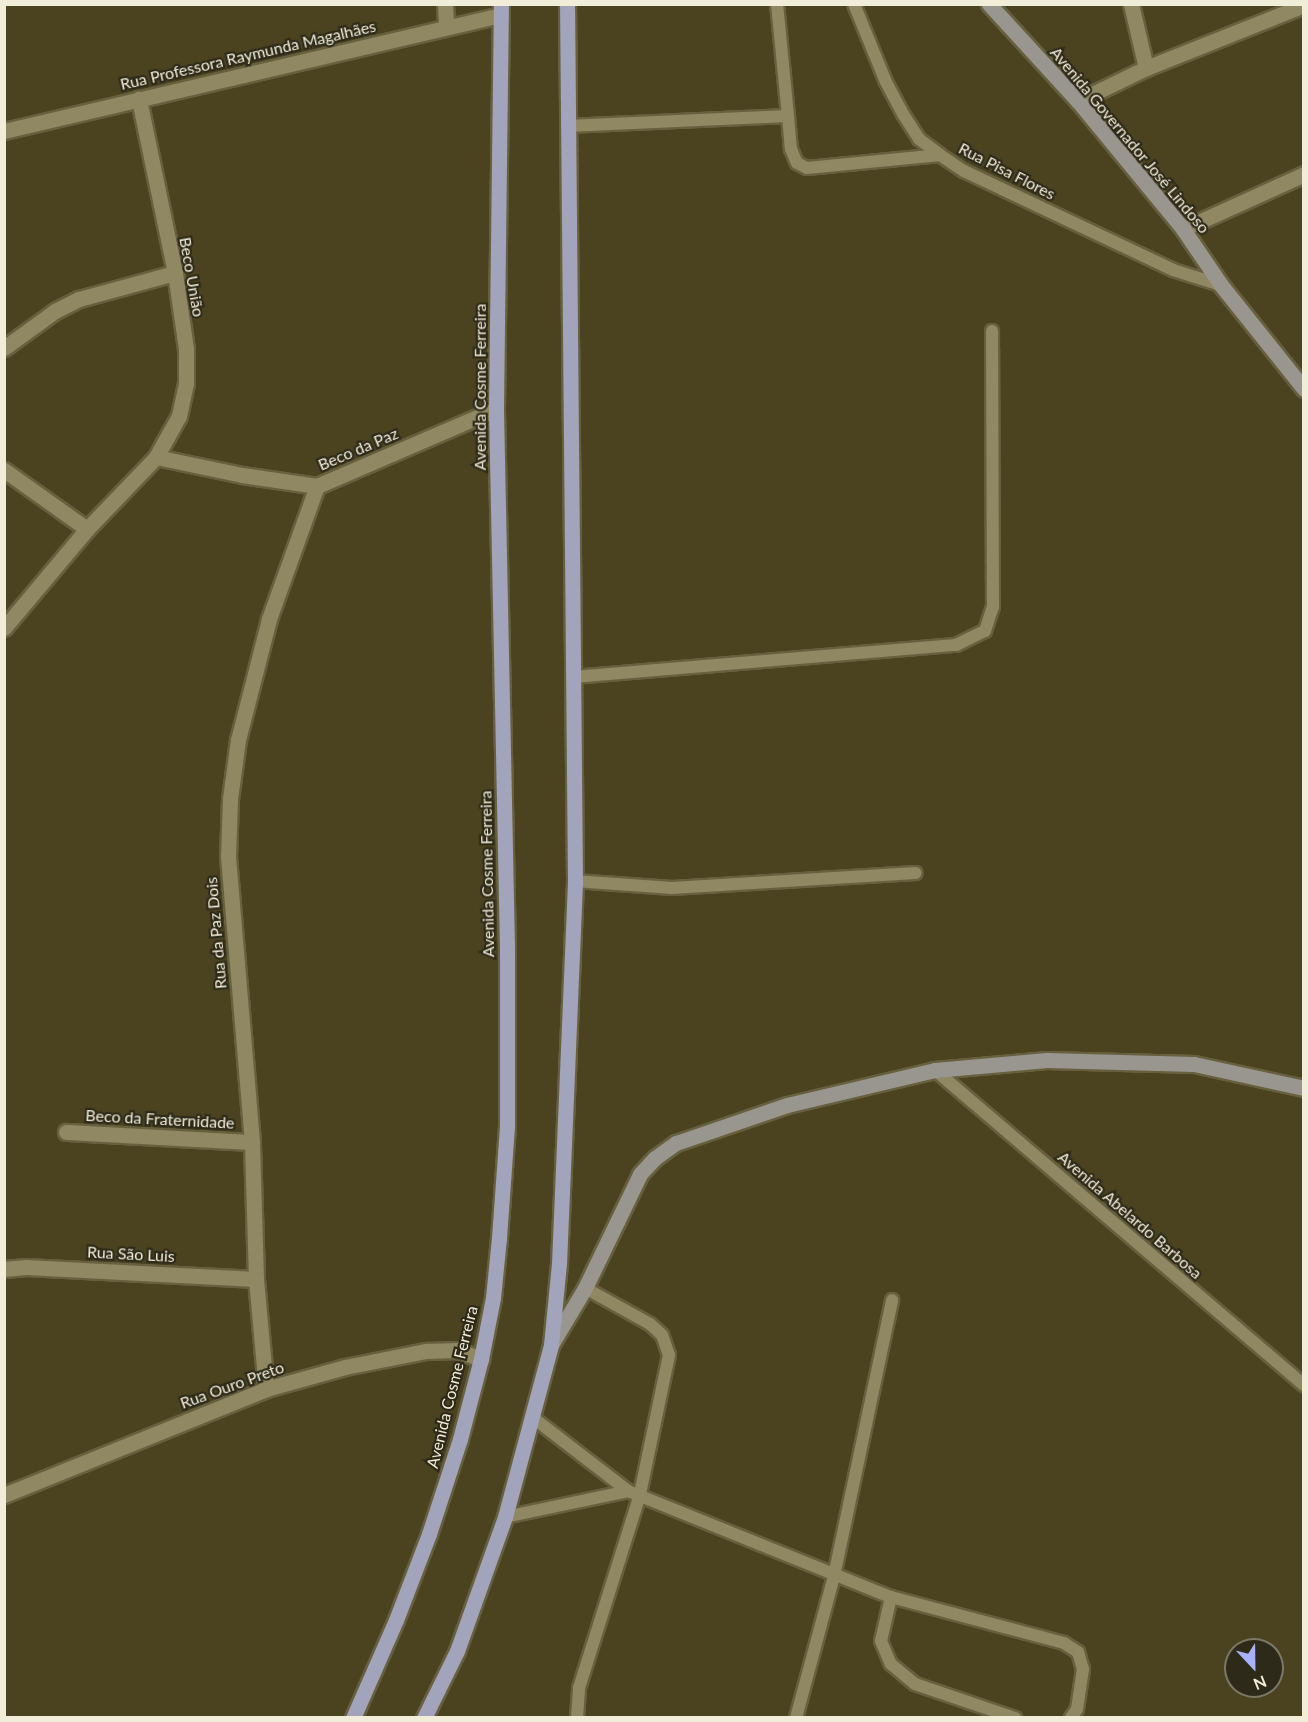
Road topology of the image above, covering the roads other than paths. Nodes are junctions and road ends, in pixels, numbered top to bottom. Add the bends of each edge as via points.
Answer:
1 (445, 4) edge
2 (567, 4) edge
3 (777, 4) edge
4 (854, 4) edge
5 (989, 4) edge
6 (1131, 4) edge
7 (1304, 5) edge
8 (501, 10) edge
9 (446, 26) junction
10 (1146, 68) junction
11 (139, 99) junction
12 (1078, 100) junction
13 (788, 116) junction
14 (567, 126) junction
15 (4, 131) edge
16 (940, 155) junction
17 (1304, 174) edge
18 (1183, 228) junction
19 (175, 273) junction
20 (1221, 285) junction
21 (992, 332) dead end
22 (4, 348) edge
23 (1304, 389) edge
24 (496, 409) junction
25 (156, 457) junction
26 (4, 470) edge
27 (318, 486) junction
28 (87, 529) junction
29 (4, 628) edge
30 (573, 677) junction
31 (916, 873) dead end
32 (575, 881) junction
33 (935, 1070) junction
34 (1304, 1088) edge
35 (66, 1132) dead end
36 (252, 1142) junction
37 (4, 1269) edge
38 (256, 1279) junction
39 (585, 1287) junction
40 (892, 1300) dead end
41 (551, 1345) junction
42 (481, 1359) junction
43 (1304, 1385) edge
44 (266, 1389) junction
45 (532, 1417) junction
46 (634, 1492) junction
47 (4, 1495) edge
48 (505, 1517) junction
49 (834, 1576) junction
50 (891, 1597) junction
51 (353, 1718) edge
52 (424, 1718) edge
53 (577, 1718) edge
54 (796, 1718) edge
55 (1015, 1718) edge
56 (1071, 1718) edge

1 - 9 street
2 - 14 main road
3 - 13 lane
4 - 16 lane, Rua Pisa Flores via 885,82 903,114 919,139
5 - 12 main road, Avenida Governador José Lindoso
6 - 10 street
7 - 10 street
8 - 9 street, Rua Professora Raymunda Magalhães
8 - 24 main road, Avenida Cosme Ferreira
9 - 11 street, Rua Professora Raymunda Magalhães
10 - 12 street
11 - 15 street, Rua Professora Raymunda Magalhães
11 - 19 street, Beco União
12 - 18 main road, Avenida Governador José Lindoso
13 - 14 lane
13 - 16 lane via 796,163 807,168
14 - 30 main road
16 - 20 lane, Rua Pisa Flores via 964,171 1173,270
17 - 18 street
18 - 20 main road, Avenida Governador José Lindoso
19 - 22 street via 79,299 55,311
19 - 25 street, Beco União via 186,349 186,384 179,416
20 - 23 main road, Avenida Governador José Lindoso
21 - 30 lane via 993,607 985,631 956,645
24 - 27 street, Beco da Paz
24 - 42 main road, Avenida Cosme Ferreira via 507,1125 493,1298
25 - 27 street, Beco da Paz
25 - 28 street, Beco União
26 - 28 street
27 - 36 street, Rua da Paz Dois via 269,619 238,740 230,799 228,857
28 - 29 street, Beco União
30 - 32 main road
31 - 32 lane via 672,888
32 - 41 main road via 560,1264
33 - 34 main road via 1047,1060 1183,1063
33 - 39 main road via 788,1105 676,1143 640,1174
33 - 43 lane, Avenida Abelardo Barbosa
35 - 36 street, Beco da Fraternidade
36 - 38 street, Rua da Paz Dois
37 - 38 street, Rua São Luis
38 - 44 street, Rua da Paz Dois
39 - 41 main road
39 - 46 lane via 650,1324 662,1335 669,1355
40 - 49 lane
41 - 45 main road
42 - 44 street, Rua Ouro Preto via 457,1350 426,1351 345,1367
42 - 51 main road, Avenida Cosme Ferreira via 429,1534
44 - 47 street, Rua Ouro Preto
45 - 46 lane
45 - 48 main road
46 - 48 lane
46 - 49 lane
46 - 53 lane via 579,1688
48 - 52 main road via 457,1651
49 - 50 lane
49 - 54 lane
50 - 55 lane via 881,1641 891,1664 915,1684
50 - 56 lane via 1064,1643 1078,1652 1083,1669 1077,1709

